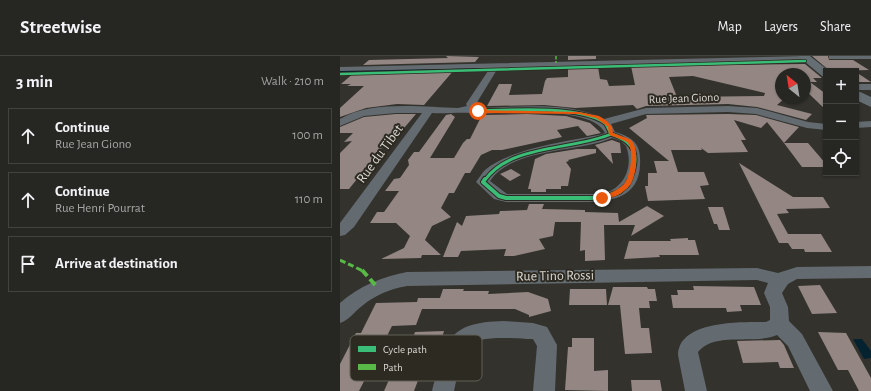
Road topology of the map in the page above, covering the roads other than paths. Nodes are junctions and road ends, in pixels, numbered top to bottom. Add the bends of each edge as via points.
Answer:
1 (804, 57) edge
2 (871, 57) edge
3 (832, 58) dead end
4 (620, 59) edge
5 (495, 66) junction
6 (340, 69) edge
7 (823, 72) edge
8 (859, 87) edge
9 (871, 87) edge
10 (859, 96) edge
11 (871, 103) edge
12 (472, 108) junction
13 (429, 112) junction
14 (605, 122) junction
15 (340, 123) edge
16 (871, 124) edge
17 (859, 125) edge
18 (823, 127) edge
19 (611, 134) junction
20 (340, 231) edge
21 (871, 272) edge
22 (780, 280) junction
23 (343, 306) edge
24 (780, 324) junction
25 (472, 335) edge
26 (446, 381) edge
27 (443, 391) edge
28 (544, 391) edge
29 (696, 391) edge
30 (822, 391) edge

1 - 4 street
1 - 7 main road
2 - 3 street
4 - 5 street
5 - 6 street
5 - 12 street via 471,104
8 - 9 street
10 - 11 main road
12 - 13 street, Rue du Tibet
12 - 14 street via 478,111 579,113 597,117
13 - 15 street, Rue du Tibet via 370,111 345,118
13 - 20 street, Rue du Tibet via 348,224
14 - 18 street, Rue Jean Giono via 646,111 728,109 757,111 807,125
14 - 19 street via 610,127
16 - 17 street
19 - 19 street via 629,141 634,156 628,184 613,196 513,200 499,196 483,182 484,178 501,165 521,156
21 - 22 street via 797,273
22 - 23 street, Rue Tino Rossi via 757,274 407,278 377,287
22 - 24 street via 773,293 779,307
24 - 29 street via 768,330 699,337 688,352
24 - 30 street via 795,340
25 - 28 street via 483,331 540,333 547,345
26 - 27 street

